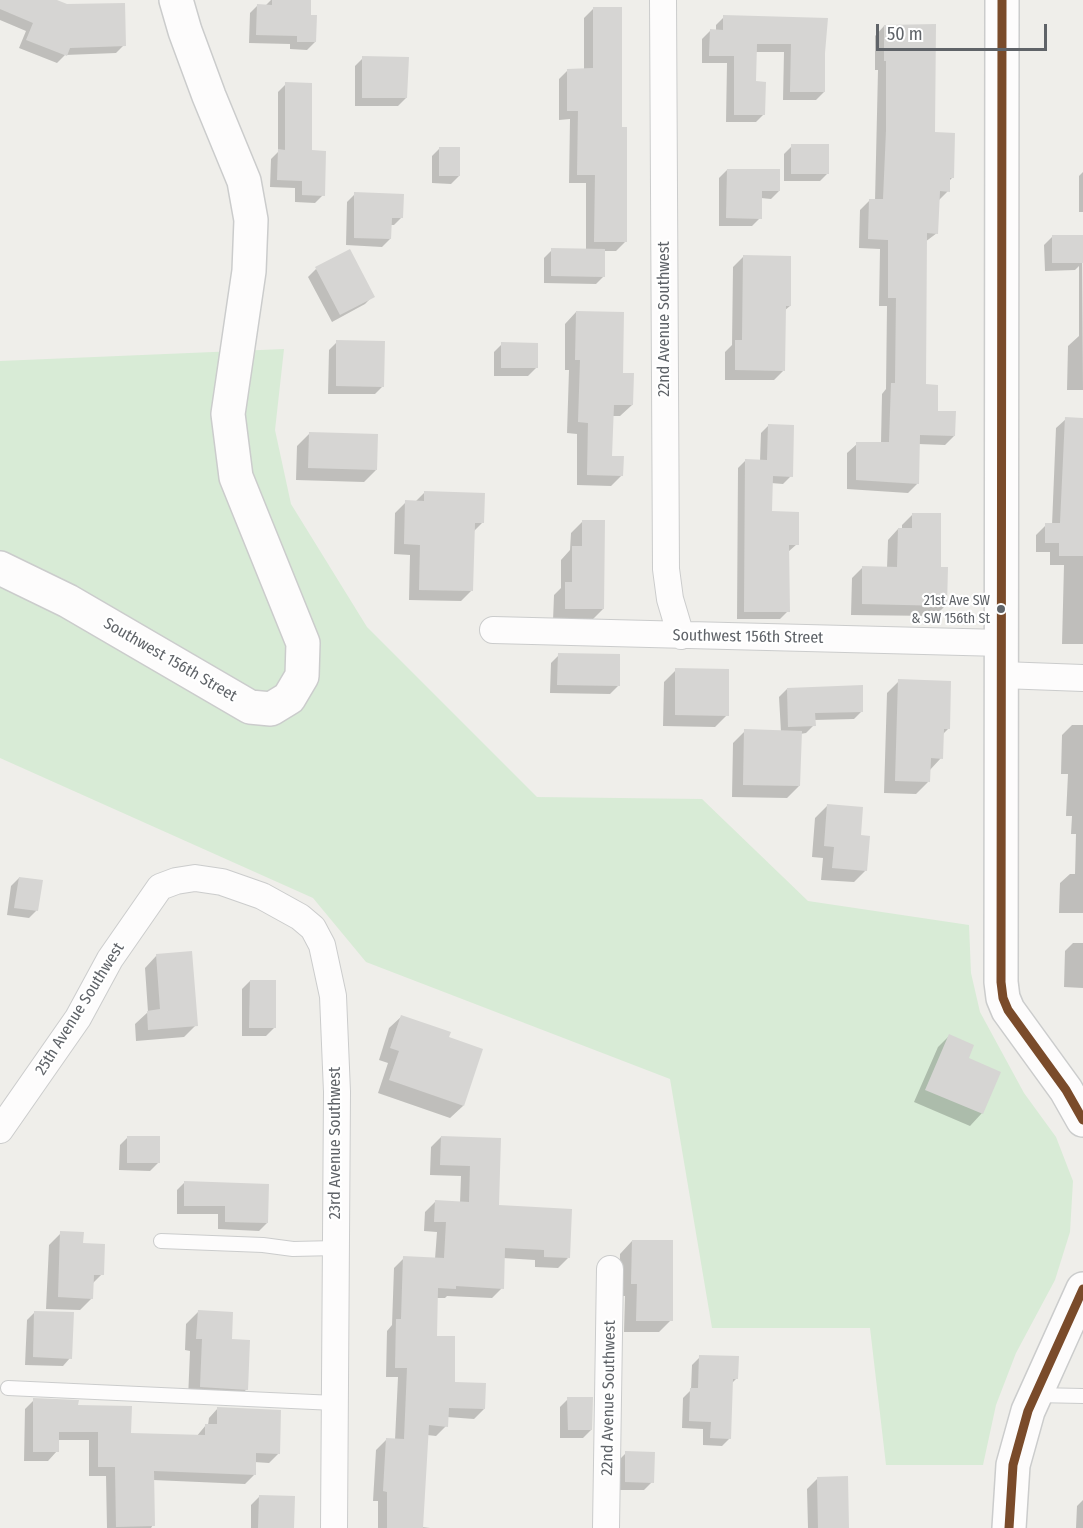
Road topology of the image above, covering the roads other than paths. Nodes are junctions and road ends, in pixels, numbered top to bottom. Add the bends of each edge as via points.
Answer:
1 (176, 0) edge
2 (663, 0) edge
3 (1002, 0) edge
4 (0, 568) edge
5 (493, 630) dead end
6 (681, 636) junction
7 (1002, 643) junction
8 (1002, 675) junction
9 (1083, 678) edge
10 (160, 887) joint
11 (1083, 1120) edge
12 (0, 1130) edge
13 (161, 1241) dead end
14 (336, 1248) junction
15 (610, 1269) dead end
16 (1083, 1289) edge
17 (8, 1388) dead end
18 (1035, 1395) junction
19 (1083, 1396) edge
20 (334, 1403) junction
21 (334, 1528) edge
22 (606, 1528) edge
23 (1009, 1528) edge

1 - 4 street, Southwest 156th Street via 244,181 251,220 249,271 228,414 236,477 303,643 302,676 289,698 271,709 250,707 68,601
2 - 6 street, 22nd Avenue Southwest via 666,569
3 - 7 street
5 - 6 street, Southwest 156th Street
6 - 7 street, Southwest 156th Street
7 - 8 street
8 - 9 street
8 - 11 street via 1000,982 1008,1010
10 - 12 street, 25th Avenue Southwest via 110,959 78,1018
10 - 14 street, 23rd Avenue Southwest via 195,878 222,882 262,896 300,917 313,928 322,945 333,996
13 - 14 lane
14 - 20 street, 23rd Avenue Southwest
15 - 22 street, 22nd Avenue Southwest
16 - 18 street
17 - 20 lane
18 - 19 lane
18 - 23 street via 1013,1465
20 - 21 street, 23rd Avenue Southwest

